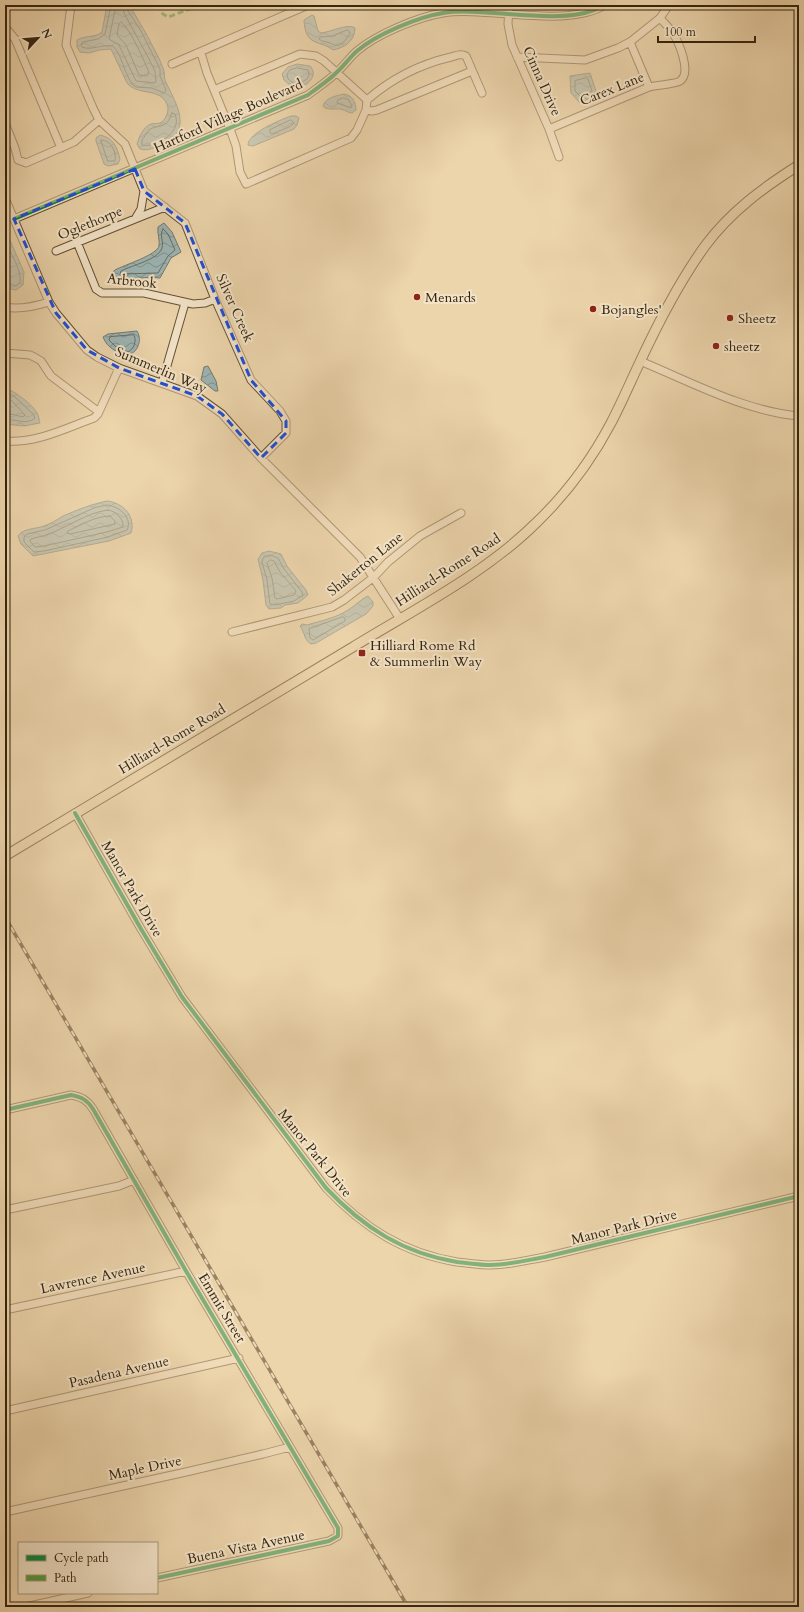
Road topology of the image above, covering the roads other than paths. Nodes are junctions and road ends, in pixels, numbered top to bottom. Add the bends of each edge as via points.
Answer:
1 (71, 5) edge
2 (308, 5) edge
3 (441, 5) edge
4 (509, 5) edge
5 (605, 5) edge
6 (669, 5) edge
7 (443, 13) junction
8 (509, 14) junction
9 (660, 18) junction
10 (5, 27) edge
11 (630, 42) junction
12 (201, 53) junction
13 (518, 57) junction
14 (172, 64) dead end
15 (472, 70) junction
16 (337, 72) junction
17 (649, 87) junction
18 (214, 90) junction
19 (482, 93) dead end
20 (367, 100) junction
21 (366, 110) junction
22 (99, 120) junction
23 (5, 122) edge
24 (230, 129) junction
25 (548, 129) junction
26 (62, 148) junction
27 (559, 156) dead end
28 (799, 165) edge
29 (135, 169) junction
30 (144, 191) junction
31 (5, 198) edge
32 (164, 207) junction
33 (14, 219) junction
34 (135, 219) junction
35 (77, 242) junction
36 (56, 251) dead end
37 (215, 298) junction
38 (49, 302) junction
39 (185, 303) junction
40 (5, 307) edge
41 (5, 353) edge
42 (640, 361) junction
43 (119, 368) junction
44 (162, 383) junction
45 (99, 412) junction
46 (799, 416) edge
47 (5, 441) edge
48 (261, 458) junction
49 (461, 513) dead end
50 (374, 577) junction
51 (400, 619) junction
52 (232, 632) dead end
53 (75, 813) junction
54 (5, 856) edge
55 (5, 1110) edge
56 (134, 1180) junction
57 (799, 1196) edge
58 (5, 1210) edge
59 (186, 1270) junction
60 (5, 1310) edge
61 (239, 1358) junction
62 (5, 1411) edge
63 (290, 1447) junction
64 (5, 1512) edge
65 (338, 1536) joint
66 (158, 1578) edge
67 (84, 1594) edge
68 (25, 1607) edge

1 - 22 street via 66,45
2 - 12 street
3 - 7 street
4 - 8 street, Cinna Drive
5 - 8 street, Hartford Village Boulevard via 592,11 568,16
6 - 9 street
7 - 8 street, Hartford Village Boulevard via 461,11
7 - 16 street, Hartford Village Boulevard via 392,30 367,43
8 - 13 street, Cinna Drive via 509,34
9 - 11 street
9 - 17 street, Carex Lane via 673,33 686,69 682,80 676,84 664,83
10 - 26 street via 15,39
11 - 13 street via 585,60
11 - 17 street
12 - 14 street
12 - 18 street
13 - 25 street, Cinna Drive
15 - 19 street
15 - 20 street via 463,54 446,58 419,67
15 - 21 street via 378,110
16 - 18 street via 316,56 300,54
16 - 20 street
16 - 24 street, Hartford Village Boulevard via 308,95
17 - 25 street, Carex Lane
18 - 24 street
20 - 21 street
21 - 24 street via 351,138 246,184 240,172
22 - 26 street via 74,142
22 - 29 street, Silver Creek via 125,144
23 - 26 street via 18,160 26,164
24 - 29 street, Hartford Village Boulevard
25 - 27 street, Cinna Drive
28 - 42 main road, Hilliard-Rome Road via 755,195 706,245 675,291
29 - 30 street, Silver Creek
29 - 33 street, Hartford Village Boulevard
30 - 32 street, Silver Creek
30 - 34 street, Oglethorpe via 141,209
31 - 33 street, Summerlin Way
32 - 34 street, Oglethorpe
32 - 37 street, Silver Creek via 185,223
33 - 38 street, Summerlin Way
34 - 35 street, Oglethorpe
35 - 36 street, Oglethorpe
35 - 39 street, Arbrook via 96,288 102,293 144,293
37 - 39 street, Arbrook via 205,303
37 - 48 street, Silver Creek via 252,380 280,410 286,421 286,433
38 - 40 street
38 - 43 street, Summerlin Way via 86,350
39 - 44 street
41 - 45 street via 30,355 41,361 51,376
42 - 46 street via 752,407
42 - 51 main road, Hilliard-Rome Road via 606,432 582,469 552,506 502,553
43 - 44 street, Summerlin Way
43 - 45 street
44 - 48 street, Summerlin Way via 197,396 222,414
45 - 47 street via 94,418 31,440
48 - 50 street, Summerlin Way via 360,556
49 - 50 street, Shakerton Lane via 420,536
50 - 51 street, Summerlin Way
50 - 52 street, Shakerton Lane via 332,607
51 - 53 main road, Hilliard-Rome Road
53 - 54 main road, Hilliard-Rome Road
53 - 57 street, Manor Park Drive via 182,997 326,1188 342,1206 384,1237 440,1259 491,1265 524,1262
55 - 56 street, Emmit Street via 63,1096 79,1096 93,1109
56 - 58 street via 119,1186
56 - 59 street, Emmit Street
59 - 60 street, Lawrence Avenue
59 - 61 street, Emmit Street
61 - 62 street, Pasadena Avenue
61 - 63 street, Emmit Street
63 - 64 street, Maple Drive
63 - 65 street, Emmit Street via 336,1524
65 - 66 street, Buena Vista Avenue via 329,1541
67 - 68 street

